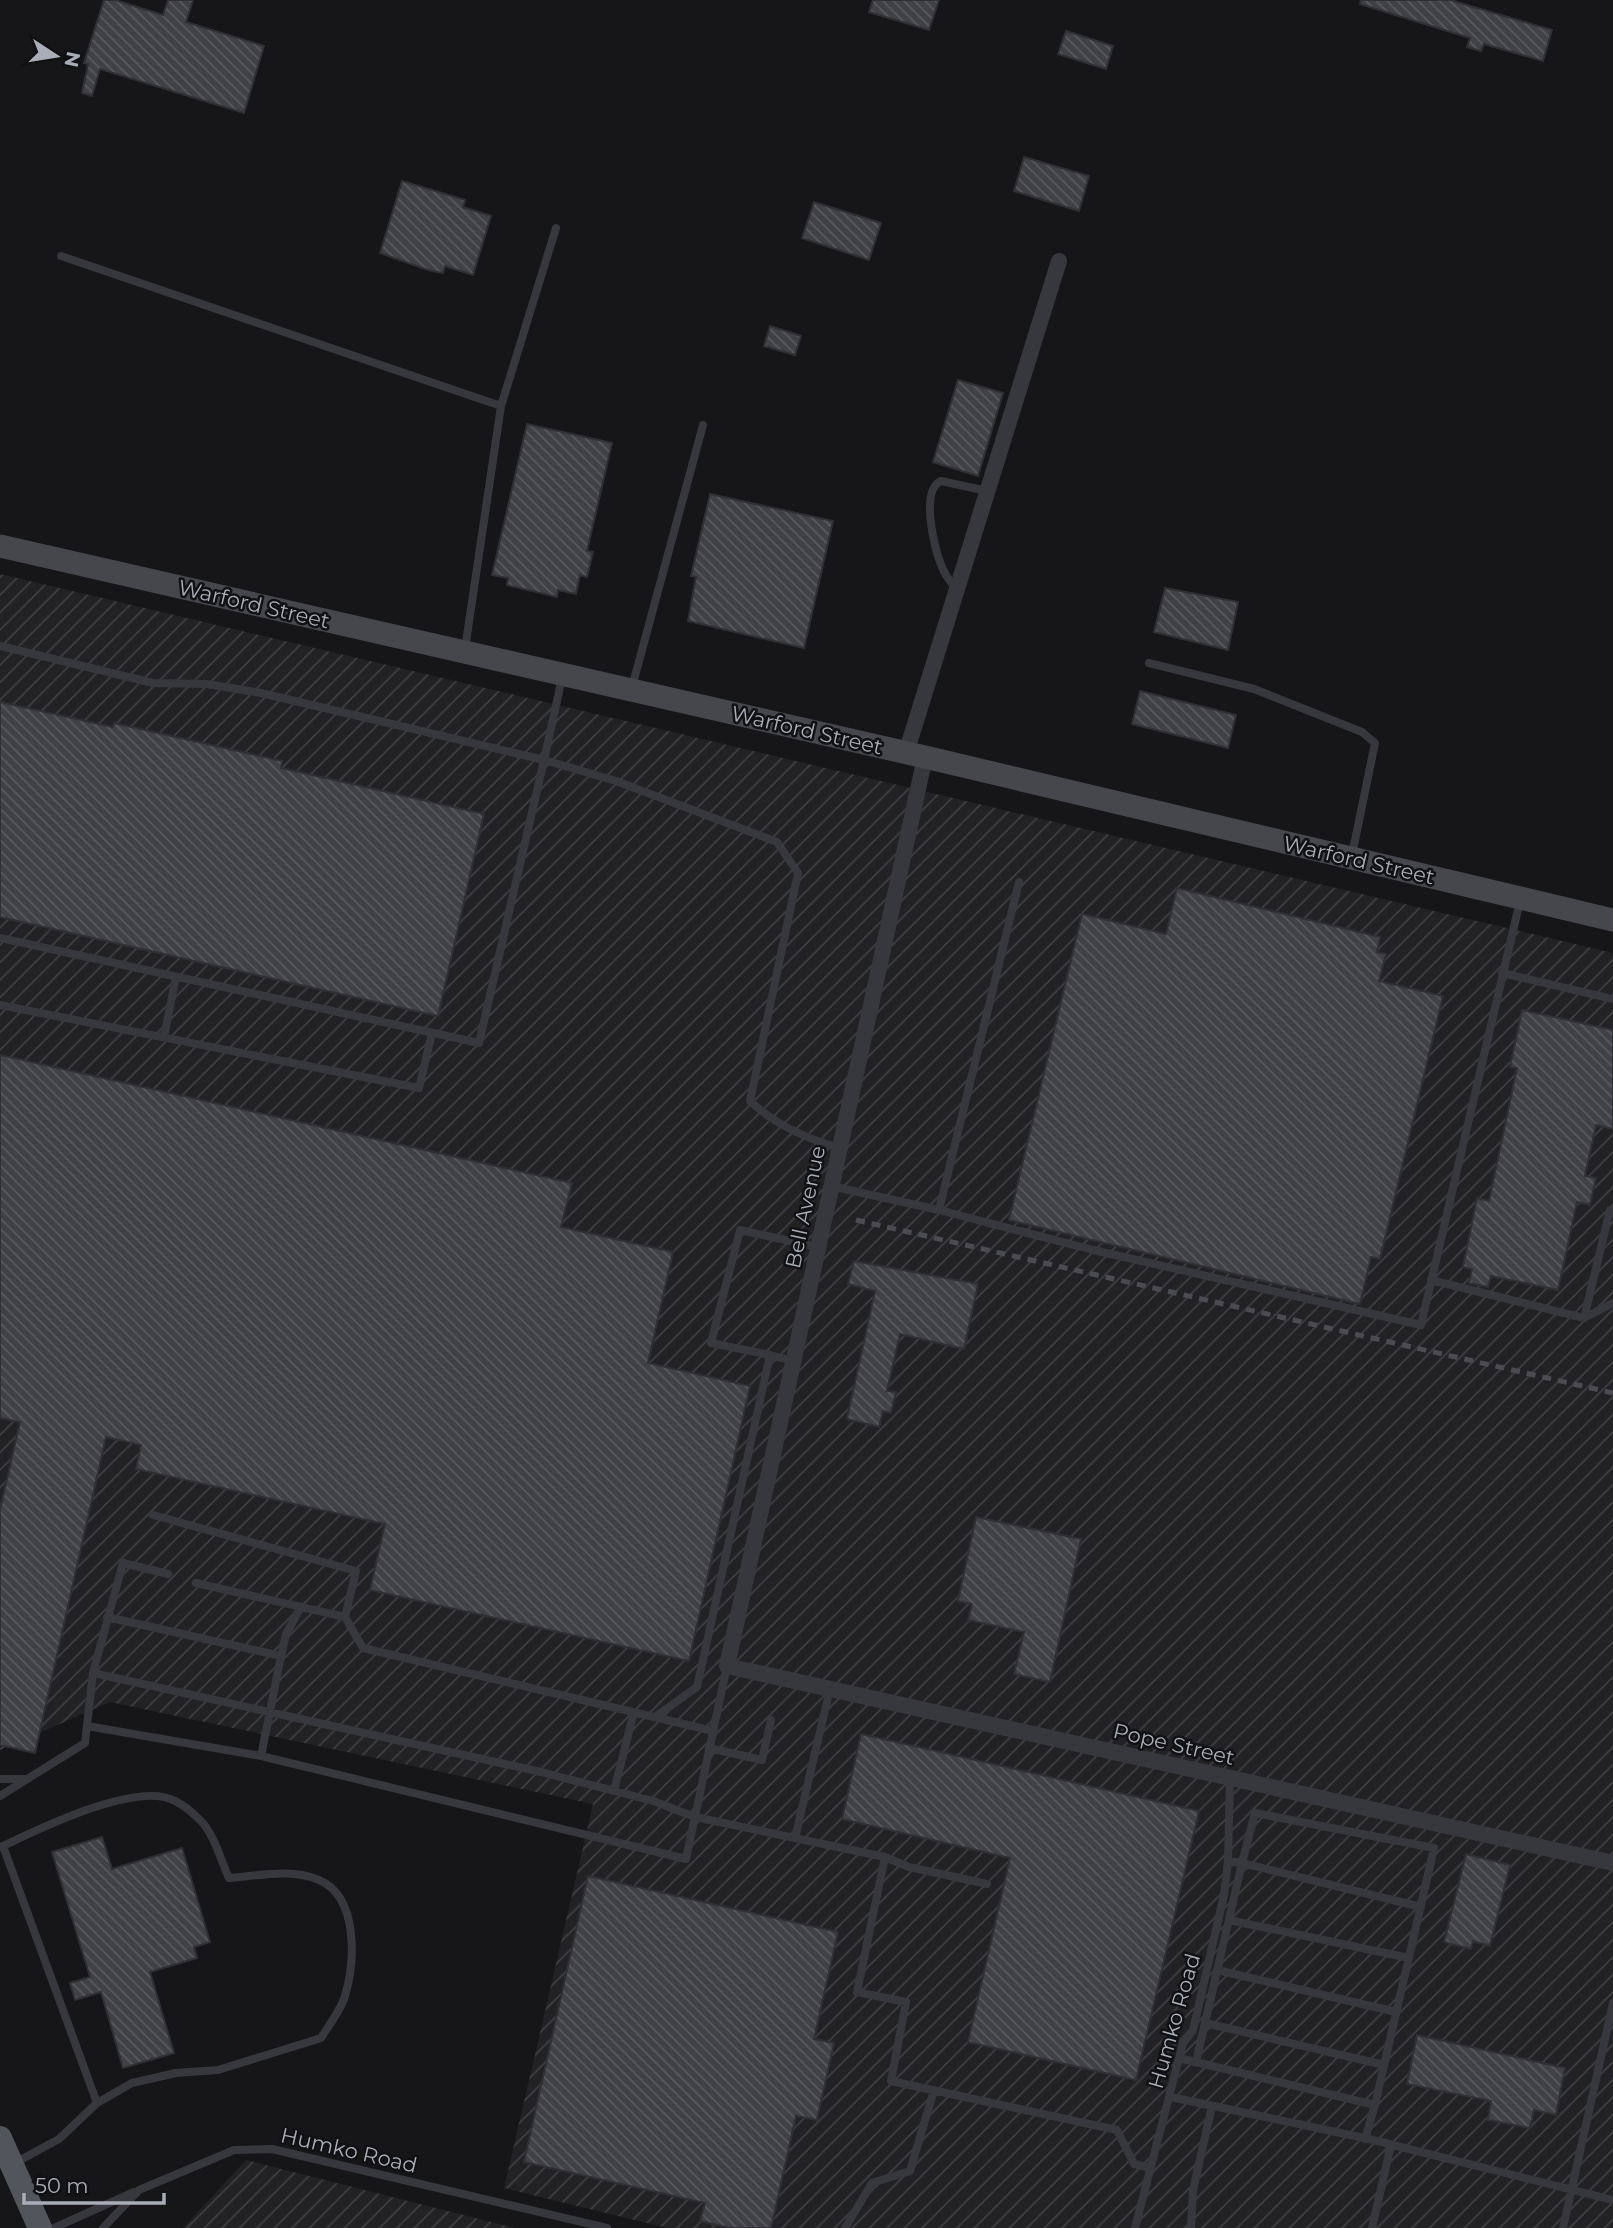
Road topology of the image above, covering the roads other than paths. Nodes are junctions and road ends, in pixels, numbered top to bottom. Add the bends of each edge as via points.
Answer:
1 (556, 228) dead end
2 (61, 256) dead end
3 (1059, 261) dead end
4 (501, 406) junction
5 (703, 425) dead end
6 (987, 491) junction
7 (0, 546) edge
8 (957, 590) junction
9 (0, 646) edge
10 (465, 652) junction
11 (1149, 663) dead end
12 (563, 674) junction
13 (631, 690) junction
14 (916, 755) junction
15 (544, 761) junction
16 (1352, 858) junction
17 (1019, 882) dead end
18 (1520, 898) junction
19 (1613, 920) edge
20 (0, 938) edge
21 (1502, 973) junction
22 (176, 977) junction
23 (1613, 999) edge
24 (0, 1004) edge
25 (432, 1033) junction
26 (164, 1037) junction
27 (839, 1148) junction
28 (831, 1186) junction
29 (939, 1210) junction
30 (1613, 1211) edge
31 (818, 1247) junction
32 (1431, 1280) junction
33 (1613, 1303) edge
34 (1584, 1318) junction
35 (770, 1355) junction
36 (793, 1361) junction
37 (153, 1515) dead end
38 (168, 1574) dead end
39 (196, 1583) dead end
40 (301, 1607) junction
41 (107, 1617) junction
42 (345, 1617) junction
43 (281, 1656) junction
44 (727, 1666) junction
45 (93, 1672) junction
46 (830, 1689) junction
47 (271, 1710) junction
48 (635, 1712) junction
49 (655, 1717) junction
50 (771, 1720) dead end
51 (87, 1726) junction
52 (713, 1731) junction
53 (709, 1748) junction
54 (261, 1756) junction
55 (1230, 1778) junction
56 (0, 1779) edge
57 (26, 1779) junction
58 (614, 1791) junction
59 (0, 1796) edge
60 (695, 1817) junction
61 (796, 1838) junction
62 (1, 1847) edge
63 (884, 1857) junction
64 (1228, 1861) junction
65 (1242, 1863) junction
66 (1613, 1863) edge
67 (987, 1884) dead end
68 (1421, 1907) junction
69 (1229, 1920) junction
70 (1409, 1958) junction
71 (1217, 1970) junction
72 (1613, 2003) edge
73 (1396, 2012) junction
74 (1205, 2023) junction
75 (1180, 2058) junction
76 (1196, 2062) junction
77 (1384, 2065) junction
78 (934, 2090) junction
79 (1171, 2097) junction
80 (97, 2103) junction
81 (1375, 2105) junction
82 (1212, 2106) junction
83 (0, 2138) edge
84 (1365, 2139) junction
85 (1391, 2145) junction
86 (10, 2166) junction
87 (1151, 2168) junction
88 (139, 2190) junction
89 (1572, 2190) junction
90 (1613, 2200) edge
91 (40, 2228) edge
92 (54, 2228) edge
93 (103, 2228) edge
94 (607, 2228) edge
95 (845, 2228) edge
96 (1135, 2228) edge
97 (1191, 2228) edge
98 (1372, 2228) edge
99 (1563, 2228) edge

1 - 4 lane
2 - 4 lane
3 - 6 street, Bell Avenue
4 - 10 lane
5 - 13 lane
6 - 8 street, Bell Avenue
6 - 8 lane via 942,481 929,496 942,567
7 - 10 main road, Warford Street
8 - 14 street, Bell Avenue
9 - 15 lane via 153,683 207,684 261,693
10 - 12 main road, Warford Street
11 - 16 lane via 1254,689 1362,732 1375,743
12 - 13 main road, Warford Street
12 - 15 lane
13 - 14 main road, Warford Street
14 - 16 main road, Warford Street
14 - 27 street, Bell Avenue
15 - 25 lane via 479,1043
15 - 27 lane via 616,781 777,842 798,873 750,1101 768,1118
16 - 18 main road, Warford Street
17 - 29 lane
18 - 19 main road, Warford Street
18 - 21 lane
20 - 22 lane
21 - 23 lane
21 - 32 lane
22 - 25 lane
22 - 26 lane
24 - 26 lane
25 - 26 lane via 418,1088
27 - 28 street, Bell Avenue
28 - 29 lane
28 - 31 street, Bell Avenue
29 - 32 lane via 1093,1251 1421,1325
30 - 34 lane
31 - 35 lane via 740,1230 711,1343
31 - 36 street, Bell Avenue
32 - 34 lane
33 - 34 lane
35 - 36 lane
35 - 49 lane via 697,1687
36 - 44 street, Bell Avenue
37 - 42 lane via 356,1571
38 - 41 lane via 123,1563
39 - 40 lane
40 - 42 lane
40 - 43 lane via 286,1634
41 - 43 lane
41 - 45 lane
42 - 48 lane via 363,1648
43 - 47 lane
44 - 46 street, Pope Street
44 - 52 lane
45 - 47 lane
45 - 51 lane
46 - 55 street, Pope Street
46 - 61 lane
47 - 54 lane
47 - 58 lane
48 - 49 lane
48 - 58 lane
49 - 52 lane
50 - 53 lane via 762,1760
51 - 54 lane
51 - 57 lane via 85,1743
52 - 53 lane
53 - 60 lane
54 - 60 lane via 686,1859
55 - 64 lane, Humko Road
55 - 66 street, Pope Street
56 - 57 lane
57 - 59 lane
58 - 60 lane
60 - 61 lane
61 - 63 lane
62 - 80 lane
62 - 80 lane via 109,1803 155,1796 174,1800 203,1822 229,1878 288,1873 319,1880 337,1891 348,1916 351,1961 345,1998 321,2038 218,2070 132,2083
63 - 67 lane
63 - 78 lane via 857,1992 906,2002 891,2081
64 - 65 lane
64 - 75 lane, Humko Road via 1194,2030 1183,2043
65 - 68 lane
65 - 68 lane via 1255,1813 1434,1848
65 - 69 lane
68 - 70 lane
69 - 70 lane
69 - 71 lane
70 - 73 lane
71 - 73 lane
71 - 74 lane
72 - 89 lane
73 - 77 lane
74 - 76 lane
74 - 77 lane
75 - 76 lane
75 - 79 lane, Humko Road
76 - 81 lane
77 - 81 lane
78 - 87 lane via 1117,2130 1134,2164
78 - 95 lane via 910,2171 872,2183
79 - 82 lane
79 - 87 lane, Humko Road
80 - 86 lane via 59,2139
81 - 84 lane
82 - 84 lane
82 - 97 lane via 1193,2190
83 - 86 main road
84 - 85 lane
85 - 89 lane
85 - 98 lane
86 - 91 main road
87 - 96 lane, Humko Road
88 - 92 lane
88 - 93 lane, Humko Road
88 - 94 lane, Humko Road via 234,2150 272,2149
89 - 90 lane
89 - 99 lane

